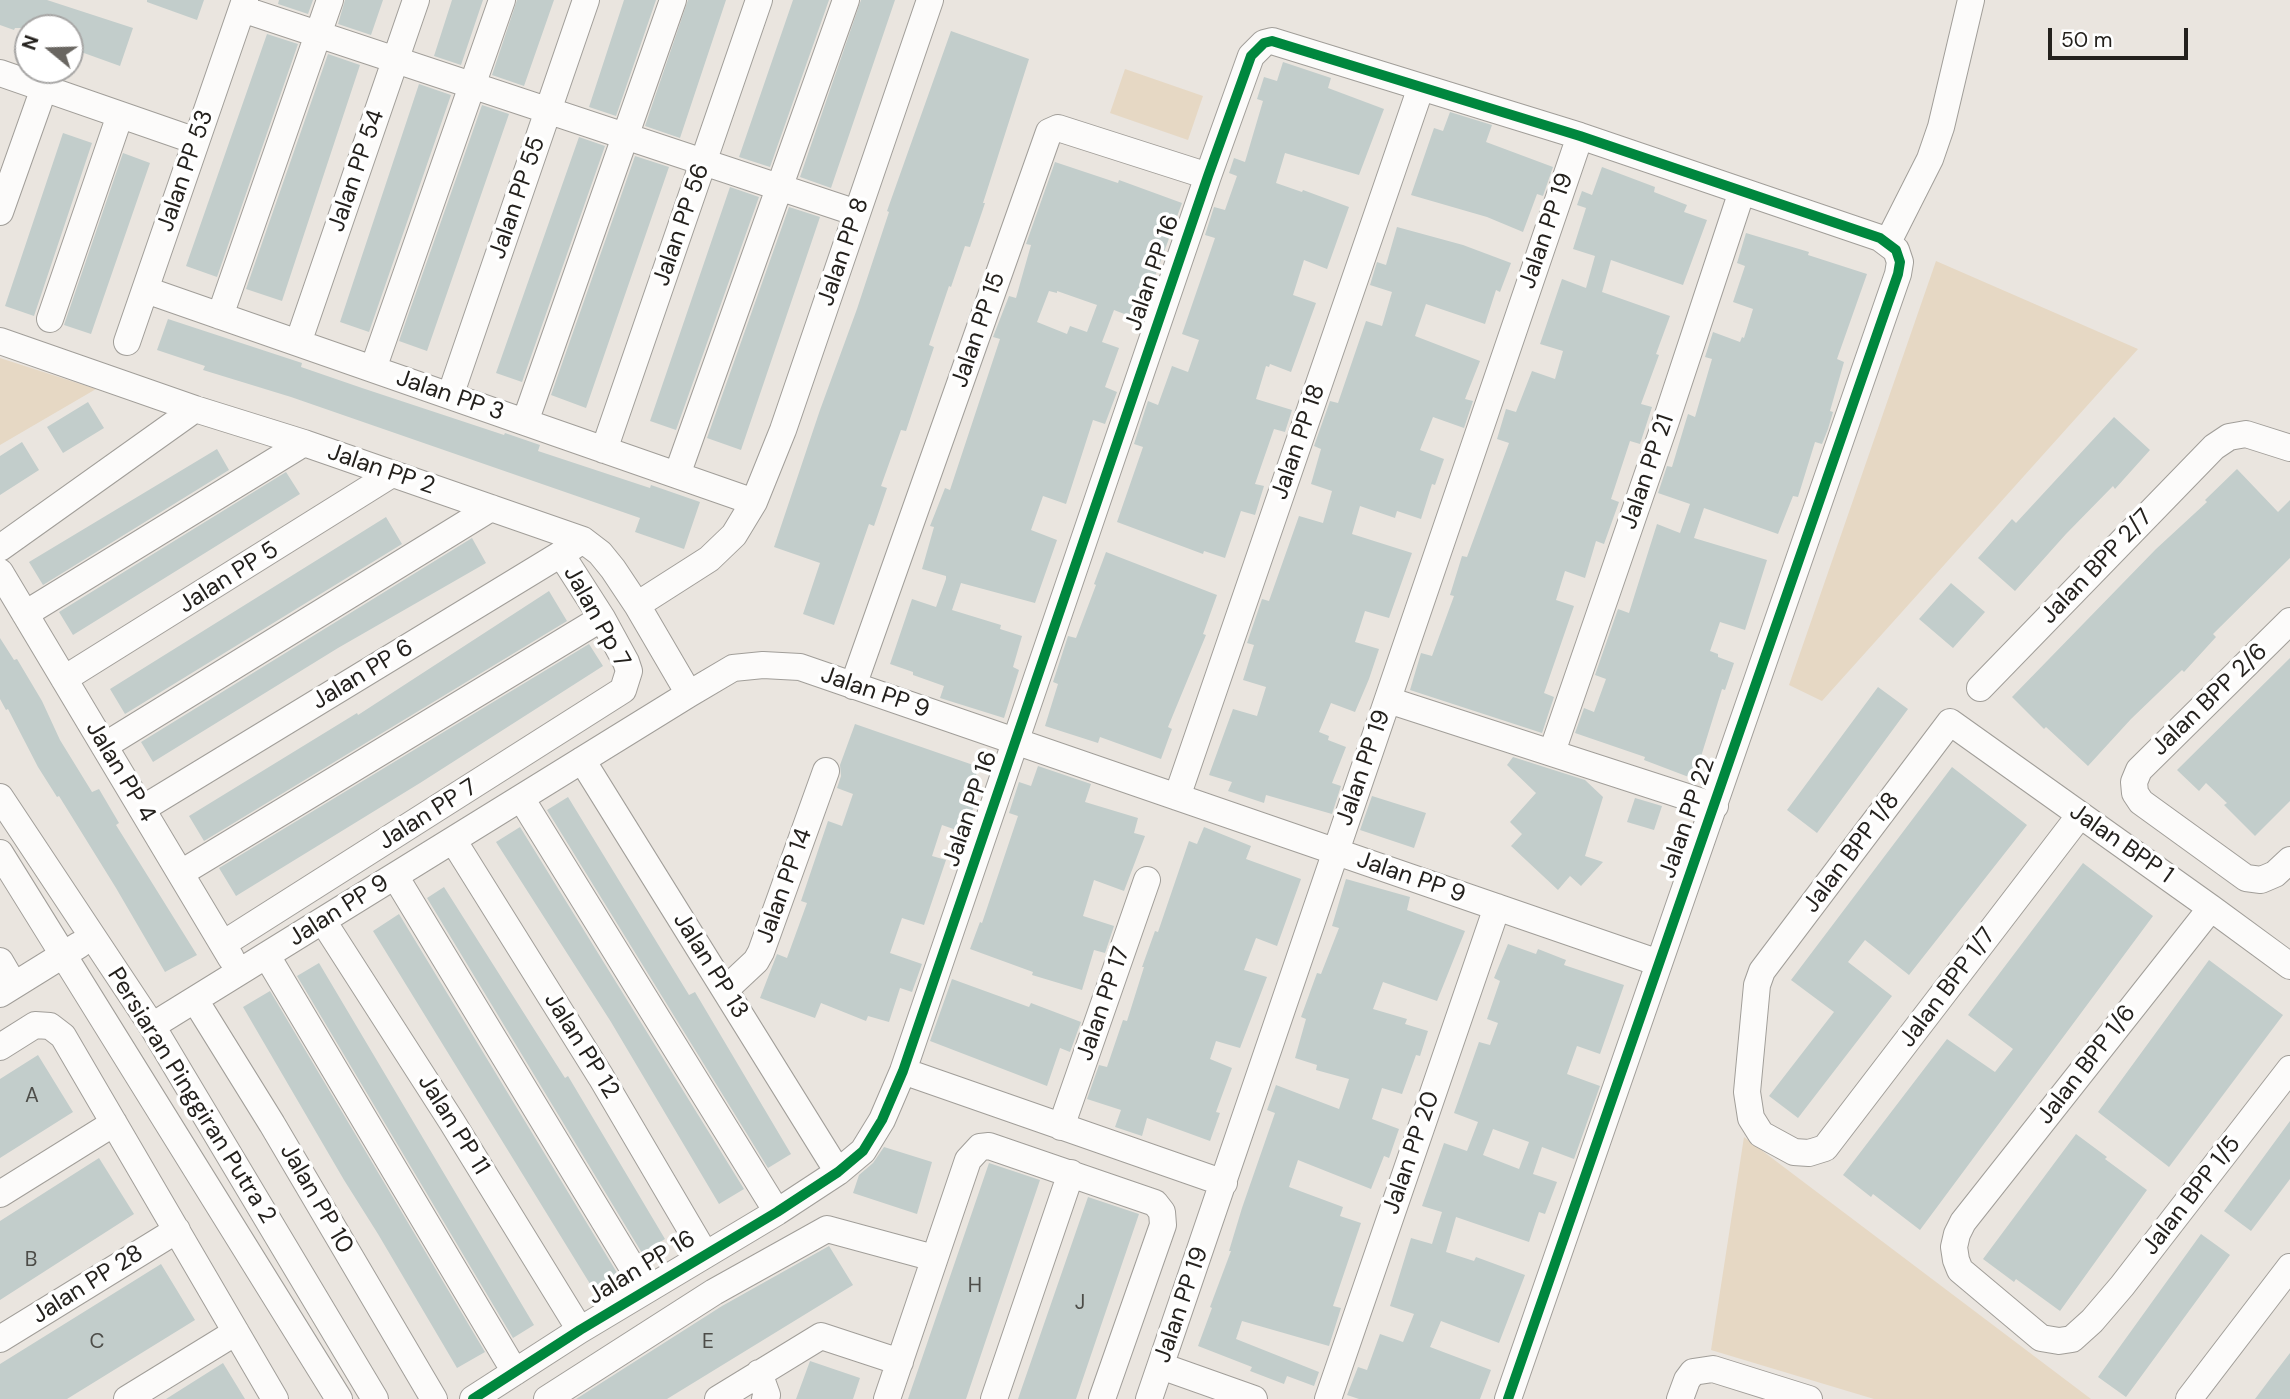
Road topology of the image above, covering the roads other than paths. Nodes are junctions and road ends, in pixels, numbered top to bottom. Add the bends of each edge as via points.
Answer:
1 (330, 0) edge
2 (416, 0) edge
3 (502, 0) edge
4 (586, 0) edge
5 (673, 0) edge
6 (759, 0) edge
7 (846, 0) edge
8 (930, 0) edge
9 (1971, 0) edge
10 (244, 5) edge
11 (318, 34) junction
12 (395, 60) junction
13 (0, 73) edge
14 (472, 86) junction
15 (1421, 87) junction
16 (44, 88) junction
17 (548, 111) junction
18 (120, 115) junction
19 (625, 136) junction
20 (1580, 136) junction
21 (196, 141) junction
22 (704, 162) junction
23 (1208, 176) junction
24 (779, 187) junction
25 (1742, 191) junction
26 (0, 212) edge
27 (857, 213) junction
28 (1892, 246) junction
29 (146, 290) junction
30 (220, 316) junction
31 (50, 319) dead end
32 (0, 341) edge
33 (127, 342) dead end
34 (298, 343) junction
35 (373, 369) junction
36 (450, 396) junction
37 (195, 409) junction
38 (524, 422) junction
39 (304, 443) junction
40 (2290, 448) edge
41 (604, 450) junction
42 (393, 474) junction
43 (677, 475) junction
44 (754, 502) junction
45 (491, 508) junction
46 (583, 540) junction
47 (0, 548) edge
48 (561, 554) junction
49 (0, 572) edge
50 (637, 605) junction
51 (25, 614) junction
52 (602, 618) junction
53 (2290, 621) edge
54 (64, 679) junction
55 (628, 680) joint
56 (853, 686) junction
57 (1980, 688) dead end
58 (689, 694) junction
59 (1388, 699) junction
60 (1950, 722) joint
61 (1016, 741) junction
62 (104, 746) junction
63 (1552, 752) junction
64 (582, 760) junction
65 (826, 771) dead end
66 (0, 797) edge
67 (1177, 797) junction
68 (521, 798) junction
69 (1715, 806) junction
70 (142, 809) junction
71 (2080, 815) junction
72 (453, 840) junction
73 (1335, 851) junction
74 (0, 853) edge
75 (2290, 860) edge
76 (181, 873) junction
77 (395, 876) junction
78 (1147, 880) dead end
79 (1497, 907) junction
80 (2211, 908) junction
81 (323, 921) junction
82 (92, 937) junction
83 (223, 944) junction
84 (65, 954) junction
85 (267, 956) junction
86 (0, 961) edge
87 (1659, 963) junction
88 (2290, 966) edge
89 (239, 971) junction
90 (7, 990) edge
91 (725, 990) junction
92 (195, 1000) junction
93 (152, 1026) junction
94 (0, 1047) edge
95 (2290, 1069) edge
96 (903, 1072) junction
97 (114, 1123) junction
98 (1061, 1127) junction
99 (1809, 1153) joint
100 (838, 1172) junction
101 (1071, 1173) junction
102 (1224, 1183) junction
103 (0, 1194) edge
104 (777, 1212) junction
105 (1963, 1222) joint
106 (177, 1230) junction
107 (706, 1253) junction
108 (934, 1258) junction
109 (2290, 1267) edge
110 (724, 1287) junction
111 (646, 1290) junction
112 (580, 1330) junction
113 (236, 1332) junction
114 (0, 1339) edge
115 (900, 1362) junction
116 (1161, 1366) junction
117 (515, 1372) junction
118 (759, 1373) junction
119 (127, 1399) edge
120 (275, 1399) edge
121 (339, 1399) edge
122 (375, 1399) edge
123 (434, 1399) edge
124 (473, 1399) edge
125 (547, 1399) edge
126 (718, 1399) edge
127 (765, 1399) edge
128 (887, 1399) edge
129 (994, 1399) edge
130 (1102, 1399) edge
131 (1149, 1399) edge
132 (1254, 1399) edge
133 (1328, 1399) edge
134 (1508, 1399) edge
135 (1680, 1399) edge
136 (1808, 1399) edge
137 (2189, 1399) edge

1 - 11 street
2 - 12 street, Jalan PP 54
3 - 14 street
4 - 17 street, Jalan PP 55
5 - 19 street
6 - 22 street, Jalan PP 56
7 - 24 street
8 - 27 street, Jalan PP 8
9 - 28 street via 1941,127
10 - 11 street
10 - 21 street, Jalan PP 53
11 - 12 street
11 - 30 street
12 - 14 street
12 - 34 street, Jalan PP 54
13 - 16 street
14 - 17 street
14 - 35 street
15 - 20 street
15 - 23 street, Jalan PP 16 via 1281,43 1264,43 1251,56
15 - 67 street, Jalan PP 18
16 - 18 street
16 - 26 street
17 - 19 street
17 - 36 street, Jalan PP 55
18 - 21 street
18 - 31 street
19 - 22 street
19 - 38 street
20 - 25 street
20 - 59 street, Jalan PP 19
21 - 29 street, Jalan PP 53
22 - 24 street
22 - 41 street, Jalan PP 56
23 - 56 street, Jalan PP 15 via 1058,128 1049,132
23 - 61 street, Jalan PP 16
24 - 27 street
24 - 43 street
25 - 28 street
25 - 63 street, Jalan PP 21
27 - 44 street, Jalan PP 8
28 - 69 street, Jalan PP 22 via 1900,262 1898,274
29 - 30 street, Jalan PP 3
29 - 33 street, Jalan PP 53
30 - 34 street, Jalan PP 3
32 - 37 street, Jalan PP 2
34 - 35 street, Jalan PP 3
35 - 36 street, Jalan PP 3
36 - 38 street, Jalan PP 3
37 - 39 street, Jalan PP 2
37 - 47 street
38 - 41 street, Jalan PP 3
39 - 42 street, Jalan PP 2
39 - 51 street
40 - 57 street, Jalan BPP 2/7 via 2246,434 2229,437 2214,447
41 - 43 street, Jalan PP 3
42 - 45 street, Jalan PP 2
42 - 54 street, Jalan PP 5
43 - 44 street, Jalan PP 3
44 - 50 street, Jalan PP 8 via 734,535 709,559
45 - 46 street, Jalan PP 2
45 - 62 street
46 - 48 street, Jalan PP 6
46 - 50 street, Jalan PP 2 via 600,553
48 - 52 street, Jalan Pp 7
48 - 70 street, Jalan PP 6
49 - 51 street, Jalan PP 4
50 - 58 street, Jalan PP 2
51 - 54 street, Jalan PP 4
52 - 55 street, Jalan Pp 7 via 626,662
52 - 76 street
53 - 75 street, Jalan BPP 2/6 via 2139,770 2134,782 2141,802 2246,878 2261,880
54 - 62 street, Jalan PP 4
55 - 83 street, Jalan PP 7 via 616,696
56 - 58 street, Jalan PP 9 via 800,667 763,665 733,668
56 - 61 street, Jalan PP 9
58 - 64 street, Jalan PP 9
59 - 63 street
59 - 73 street, Jalan PP 19
60 - 71 street, Jalan BPP 1
60 - 99 street, Jalan BPP 1/8 via 1762,971 1757,985 1747,1092 1751,1118 1761,1135 1794,1152
61 - 67 street, Jalan PP 9
61 - 96 street, Jalan PP 16
62 - 70 street, Jalan PP 4
63 - 69 street
64 - 68 street, Jalan PP 9
64 - 91 street, Jalan PP 13
65 - 91 street, Jalan PP 14 via 761,952
66 - 82 street, Persiaran Pinggiran Putra 2
67 - 73 street, Jalan PP 9
68 - 72 street, Jalan PP 9
68 - 104 street
69 - 87 street, Jalan PP 22
70 - 76 street, Jalan PP 4
71 - 80 street, Jalan BPP 1
71 - 99 street, Jalan BPP 1/7 via 1843,1126 1825,1148
72 - 77 street, Jalan PP 9
72 - 107 street, Jalan PP 12
73 - 79 street, Jalan PP 9
73 - 102 street, Jalan PP 19
74 - 84 street, Persiaran Pinggiran Putra 2
76 - 83 street, Jalan PP 4
77 - 81 street, Jalan PP 9
77 - 111 street
78 - 98 street, Jalan PP 17
79 - 87 street, Jalan PP 9
79 - 133 street, Jalan PP 20
80 - 88 street, Jalan BPP 1
80 - 105 street, Jalan BPP 1/6
81 - 85 street, Jalan PP 9
81 - 112 street, Jalan PP 11
82 - 84 street
82 - 93 street, Persiaran Pinggiran Putra 2
83 - 89 street, Jalan PP 4
84 - 90 street
84 - 121 street, Persiaran Pinggiran Putra 2
85 - 89 street, Jalan PP 9
85 - 117 street
86 - 90 street
87 - 134 street, Jalan PP 22
89 - 92 street, Jalan PP 9
91 - 100 street, Jalan PP 13
92 - 93 street, Jalan PP 9
92 - 123 street, Jalan PP 10
93 - 122 street, Persiaran Pinggiran Putra 2
94 - 97 street via 35,1025 50,1026 63,1035
95 - 105 street, Jalan BPP 1/5 via 2122,1286 2072,1339 2040,1338 1960,1270 1954,1247
96 - 98 street
96 - 100 street, Jalan PP 16 via 863,1151
97 - 103 street
97 - 106 street
98 - 102 street
100 - 104 street, Jalan PP 16
101 - 108 street via 998,1148 980,1147 968,1160
101 - 129 street
101 - 130 street via 1155,1203 1163,1219
102 - 116 street, Jalan PP 19
104 - 107 street, Jalan PP 16
106 - 113 street
106 - 114 street, Jalan PP 28
107 - 110 street, Jalan PP 12
107 - 111 street, Jalan PP 16
108 - 110 street via 830,1228
108 - 115 street
109 - 137 street
110 - 125 street
111 - 112 street, Jalan PP 16
112 - 117 street, Jalan PP 16
113 - 119 street
113 - 120 street
115 - 118 street via 821,1336
115 - 128 street
116 - 131 street, Jalan PP 19
116 - 132 street
117 - 124 street, Jalan PP 16
118 - 126 street
118 - 127 street
135 - 136 street via 1693,1372 1713,1369

